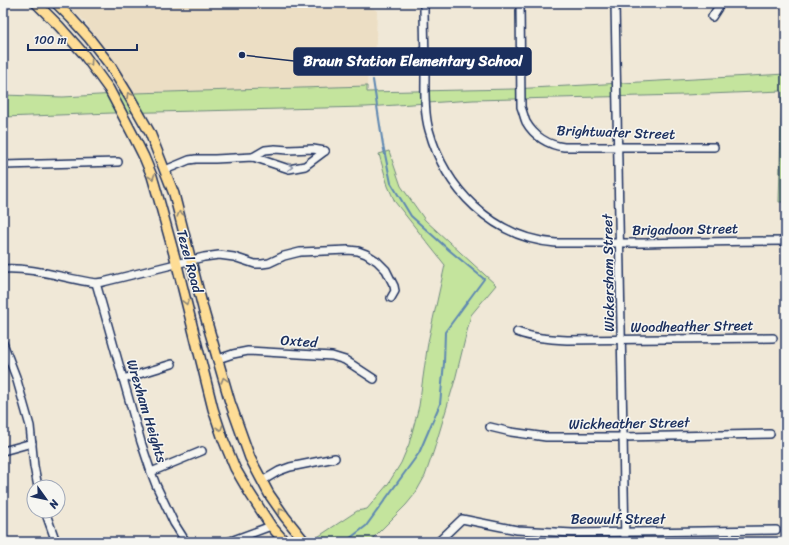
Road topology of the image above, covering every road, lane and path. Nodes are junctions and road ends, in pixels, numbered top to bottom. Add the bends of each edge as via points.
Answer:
1 (36, 3) edge
2 (56, 3) edge
3 (424, 3) edge
4 (520, 3) edge
5 (616, 3) edge
6 (720, 3) edge
7 (712, 17) dead end
8 (618, 147) junction
9 (714, 148) dead end
10 (253, 157) junction
11 (118, 162) dead end
12 (3, 165) edge
13 (165, 170) junction
14 (786, 241) edge
15 (620, 243) junction
16 (191, 261) junction
17 (177, 265) junction
18 (3, 269) edge
19 (96, 283) junction
20 (391, 298) dead end
21 (517, 332) dead end
22 (773, 338) dead end
23 (622, 340) junction
24 (3, 343) edge
25 (218, 359) junction
26 (172, 364) dead end
27 (123, 379) junction
28 (374, 379) dead end
29 (490, 427) dead end
30 (770, 434) dead end
31 (623, 437) junction
32 (32, 443) junction
33 (3, 451) edge
34 (202, 451) dead end
35 (335, 458) dead end
36 (152, 472) junction
37 (36, 479) edge
38 (262, 481) junction
39 (48, 519) edge
40 (271, 526) junction
41 (776, 530) dead end
42 (625, 533) junction
43 (56, 542) edge
44 (186, 542) edge
45 (228, 542) edge
46 (285, 542) edge
47 (305, 542) edge
48 (438, 542) edge
49 (625, 542) edge

1 -> 17 main road, Tezel Road via 82,52 109,90 152,176
13 -> 2 main road, Tezel Road via 150,133 130,96 89,38
3 - 15 street, Brigadoon Street via 425,97 429,128 440,160 464,197 495,222 524,236 556,243
4 - 8 street, Brightwater Street via 521,107 531,129 541,139 559,146
5 - 8 street, Wickersham Street
6 - 7 street
8 - 9 street, Brightwater Street
8 - 15 street, Wickersham Street
10 -> 10 street via 289,169 305,166 325,151 275,149 265,150
10 - 13 street via 189,160
11 - 12 street
16 -> 13 main road, Tezel Road via 174,194
14 - 15 street, Brigadoon Street
15 - 23 street, Wickersham Street
16 - 17 street
16 - 20 street via 219,255 262,264 300,252 358,251 377,261 386,270 395,291
16 - 25 main road, Tezel Road
17 - 19 street
17 -> 40 main road, Tezel Road via 213,409 235,468
18 - 19 street via 37,271
19 - 27 street, Wrexham Heights
21 - 23 street, Woodheather Street via 549,339
22 - 23 street, Woodheather Street
23 - 31 street, Wickersham Street
24 - 32 street via 22,394
25 - 28 street, Oxted via 248,351 332,356 345,360
38 -> 25 main road, Tezel Road via 250,458
26 - 27 street
27 - 36 street, Wrexham Heights
29 - 31 street, Wickheather Street via 546,437
30 - 31 street, Wickheather Street
31 - 42 street, Wickersham Street
32 - 33 street
32 - 37 street
34 - 36 street
35 - 38 street via 290,467
36 - 44 street, Wrexham Heights via 174,523
47 -> 38 main road, Tezel Road
39 - 43 street
40 - 45 street
40 - 46 main road, Tezel Road
41 - 42 street, Beowulf Street
42 - 48 street, Beowulf Street via 573,534 517,530 462,519
42 - 49 street, Wickersham Street

